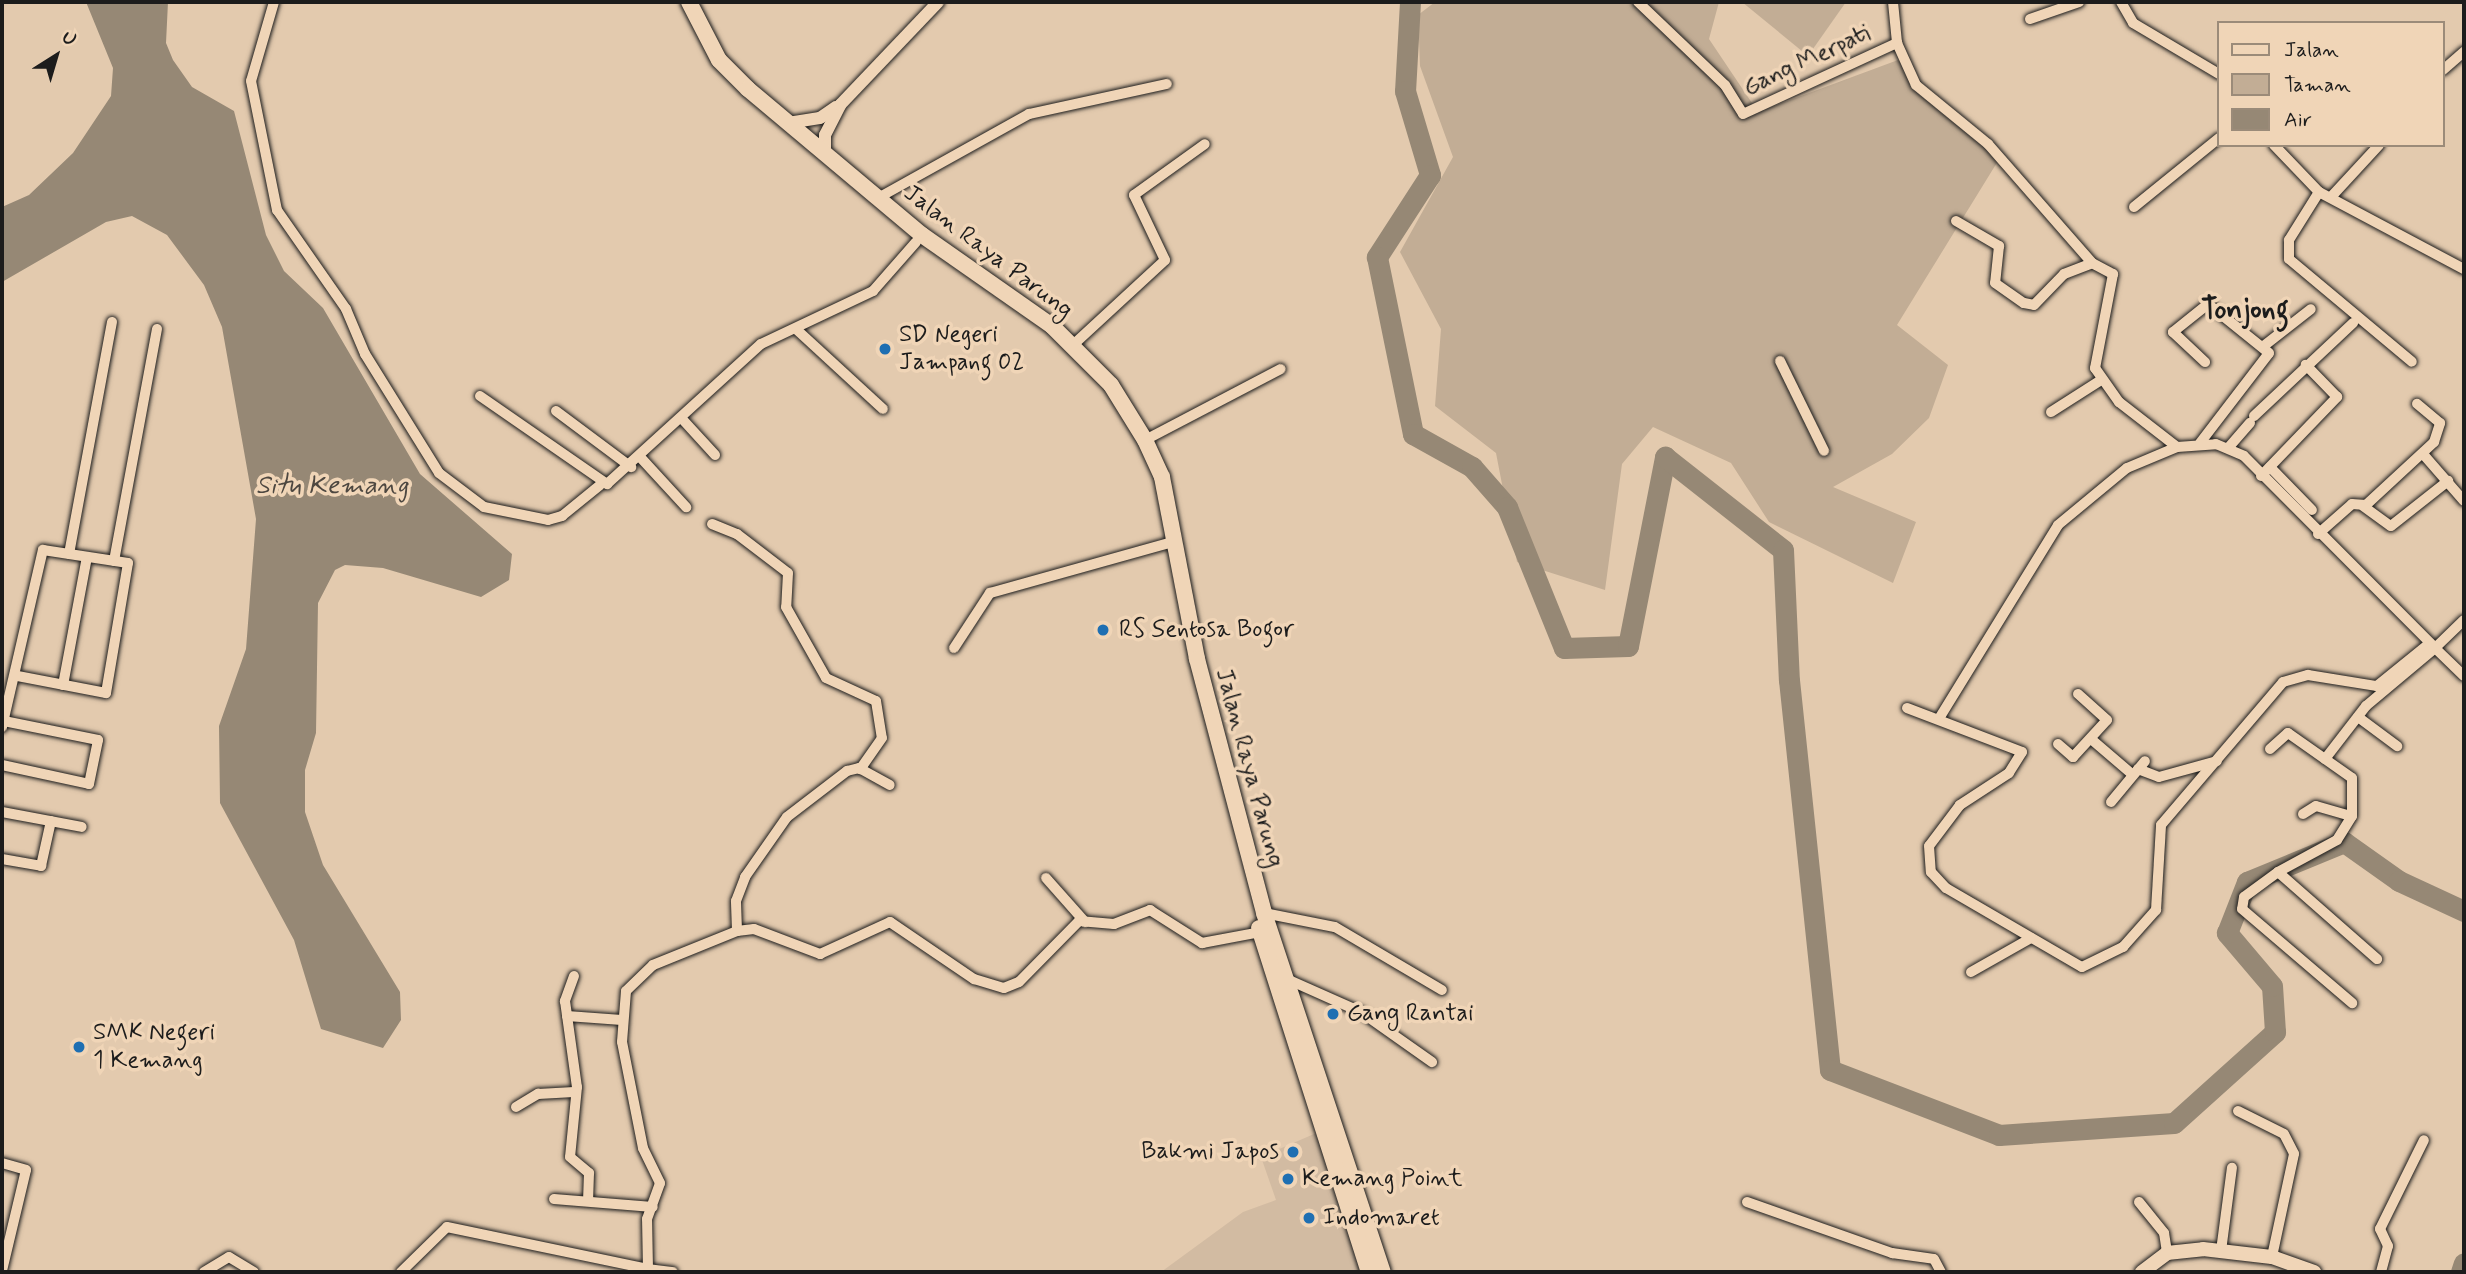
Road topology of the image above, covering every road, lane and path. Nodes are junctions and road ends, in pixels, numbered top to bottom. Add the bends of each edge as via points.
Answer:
1 (274, 2) edge
2 (678, 2) edge
3 (689, 2) edge
4 (938, 2) edge
5 (1637, 2) edge
6 (1893, 2) edge
7 (2079, 2) edge
8 (2121, 2) edge
9 (2030, 19) dead end
10 (1897, 43) junction
11 (2464, 52) edge
12 (2445, 68) edge
13 (2218, 73) edge
14 (1167, 84) dead end
15 (840, 105) junction
16 (788, 123) junction
17 (2218, 139) edge
18 (1205, 144) dead end
19 (2276, 147) edge
20 (2377, 147) edge
21 (825, 154) junction
22 (2319, 191) junction
23 (2332, 197) junction
24 (878, 198) junction
25 (2134, 207) dead end
26 (1956, 221) dead end
27 (916, 242) junction
28 (2092, 263) junction
29 (2464, 269) edge
30 (2311, 309) dead end
31 (112, 322) dead end
32 (2353, 323) dead end
33 (157, 329) dead end
34 (796, 329) junction
35 (1073, 345) junction
36 (2265, 345) junction
37 (1780, 361) dead end
38 (2205, 362) dead end
39 (2412, 362) dead end
40 (2306, 365) junction
41 (1281, 369) dead end
42 (2101, 380) junction
43 (480, 396) dead end
44 (2417, 404) dead end
45 (884, 409) dead end
46 (556, 411) dead end
47 (2051, 412) dead end
48 (684, 421) junction
49 (1145, 440) junction
50 (2200, 443) junction
51 (2177, 447) junction
52 (2229, 447) junction
53 (1824, 451) dead end
54 (2423, 454) junction
55 (715, 455) dead end
56 (641, 458) junction
57 (631, 467) junction
58 (2270, 467) junction
59 (2261, 475) junction
60 (2448, 481) junction
61 (600, 485) junction
62 (2464, 501) edge
63 (2363, 506) junction
64 (686, 507) dead end
65 (2312, 510) dead end
66 (712, 524) dead end
67 (2318, 534) junction
68 (1169, 543) junction
69 (69, 554) junction
70 (87, 557) junction
71 (114, 561) junction
72 (1186, 618) junction
73 (2464, 620) edge
74 (2432, 646) junction
75 (954, 648) dead end
76 (18, 676) junction
77 (2464, 676) edge
78 (63, 685) junction
79 (2078, 694) dead end
80 (1908, 708) dead end
81 (1940, 717) junction
82 (2358, 717) junction
83 (3, 724) edge
84 (2091, 738) junction
85 (2058, 744) dead end
86 (2397, 746) dead end
87 (2270, 749) dead end
88 (2325, 759) junction
89 (2219, 760) junction
90 (2, 765) edge
91 (860, 769) junction
92 (2139, 769) junction
93 (890, 785) dead end
94 (2111, 802) dead end
95 (2, 812) edge
96 (2303, 814) dead end
97 (2350, 819) junction
98 (51, 821) junction
99 (82, 827) dead end
100 (2, 859) edge
101 (2278, 872) junction
102 (1046, 878) dead end
103 (1264, 913) junction
104 (1085, 922) junction
105 (737, 932) junction
106 (1260, 932) junction
107 (2031, 938) junction
108 (2377, 959) dead end
109 (1971, 972) dead end
110 (574, 976) dead end
111 (1289, 980) junction
112 (1442, 990) dead end
113 (2352, 1003) dead end
114 (567, 1016) junction
115 (622, 1020) junction
116 (1432, 1062) dead end
117 (575, 1092) junction
118 (516, 1107) dead end
119 (2238, 1111) dead end
120 (2424, 1140) dead end
121 (2, 1163) edge
122 (2232, 1168) dead end
123 (554, 1199) dead end
124 (588, 1201) junction
125 (1747, 1202) dead end
126 (2140, 1202) dead end
127 (653, 1207) junction
128 (2228, 1252) junction
129 (2167, 1253) junction
130 (2268, 1256) junction
131 (648, 1269) junction
132 (2, 1270) edge
133 (204, 1272) edge
134 (254, 1272) edge
135 (401, 1272) edge
136 (673, 1272) edge
137 (1369, 1272) edge
138 (1383, 1272) edge
139 (1941, 1272) edge
140 (2142, 1272) edge
141 (2314, 1272) edge
142 (2381, 1272) edge

1 - 61 street via 251,81 277,210 346,309 365,354 439,473 484,507 548,520 562,516
2 - 27 highway, Jalan Raya Parung via 710,62 740,94
3 - 16 highway, Jalan Raya Parung via 719,60
4 - 15 street
5 - 10 street, Gang Merpati via 1725,85 1743,114
6 - 10 street
7 - 9 street
8 - 13 street via 2133,23
10 - 28 street, Gang Merpati via 1916,85 1998,160
11 - 12 street
14 - 24 street via 1029,114
15 - 16 street via 820,118
15 - 21 street via 825,135
16 - 21 highway, Jalan Raya Parung
17 - 25 street
18 - 35 street via 1134,195 1133,205 1165,260
19 - 22 street
20 - 23 street
21 - 24 highway, Jalan Raya Parung
22 - 23 street
22 - 39 street via 2289,240 2289,259
23 - 29 street
24 - 35 highway, Jalan Raya Parung
26 - 28 street via 2000,246 1995,283 2024,303 2034,305 2064,274
27 - 34 street via 873,291
27 - 68 highway, Jalan Raya Parung via 1046,333 1105,392 1136,437
28 - 42 street, Gang Merpati via 2113,274 2093,359
30 - 36 street
31 - 69 street
32 - 40 street
33 - 71 street
34 - 45 street
34 - 48 street via 761,344
35 - 49 highway, Jalan Raya Parung via 1111,385
36 - 38 street via 2208,304 2174,332
36 - 50 street via 2265,363
37 - 53 street
40 - 52 street
40 - 58 street via 2337,397
41 - 49 street
42 - 47 street
42 - 51 street
43 - 61 street
44 - 54 street via 2442,429
46 - 57 street
48 - 55 street
48 - 56 street
49 - 72 highway, Jalan Raya Parung via 1162,477
50 - 51 street
50 - 52 street
51 - 81 street via 2127,468 2058,525
52 - 59 street
54 - 60 street
54 - 63 street
56 - 57 street
56 - 64 street
57 - 61 street
58 - 59 street
58 - 65 street
59 - 67 street
60 - 62 street
60 - 63 street via 2391,526
63 - 67 street via 2352,504
66 - 91 street via 737,534 788,573 786,607 826,678 877,701 882,738
67 - 74 street
68 - 72 highway, Jalan Raya Parung
68 - 75 street via 990,593
69 - 70 street
69 - 76 street via 43,550
70 - 71 street
70 - 78 street
71 - 78 street via 128,564 106,693
72 - 103 highway, Jalan Raya Parung
72 - 106 highway, Jalan Raya Parung
73 - 74 street
74 - 77 street
74 - 82 street
74 - 89 street via 2377,686 2289,678
76 - 78 street
76 - 83 street
79 - 84 street via 2107,720
80 - 81 street
81 - 107 street via 2022,751 2009,773 1960,805 1929,846 1931,872 1946,888
82 - 86 street
82 - 88 street
83 - 90 street via 98,740 89,784
84 - 85 street via 2073,757
84 - 92 street
87 - 88 street via 2288,733
88 - 97 street via 2357,785
89 - 92 street via 2159,777
89 - 107 street via 2161,825 2156,910 2130,940 2082,967
91 - 93 street
91 - 105 street via 840,775 787,817 745,877 736,901
92 - 94 street
95 - 98 street
96 - 97 street via 2316,806
97 - 101 street via 2337,840
98 - 99 street
98 - 100 street via 41,866
101 - 108 street
101 - 113 street via 2244,897 2242,909
102 - 104 street
103 - 111 highway, Jalan Raya Parung
103 - 112 street via 1335,927
104 - 105 street via 1073,925 1019,982 1004,988 974,979 890,922 820,954 754,929
104 - 106 street via 1114,924 1150,910 1202,943
105 - 115 street via 635,976
106 - 137 highway, Jalan Raya Parung
107 - 109 street
110 - 114 street
111 - 116 street via 1361,1013
111 - 138 highway, Jalan Raya Parung
114 - 115 street
114 - 117 street
115 - 127 street via 643,1147 660,1184
117 - 118 street via 538,1094
117 - 124 street via 570,1157 589,1173
119 - 130 street via 2284,1134 2294,1154
120 - 142 street via 2380,1229 2388,1246
121 - 132 street via 26,1173
122 - 128 street
123 - 124 street
124 - 127 street
125 - 139 street via 1892,1253 1934,1259
126 - 129 street via 2164,1233
127 - 131 street
128 - 129 main road
128 - 130 main road
129 - 140 main road
130 - 141 main road
131 - 135 street via 447,1227
131 - 136 street
133 - 134 street via 229,1256

